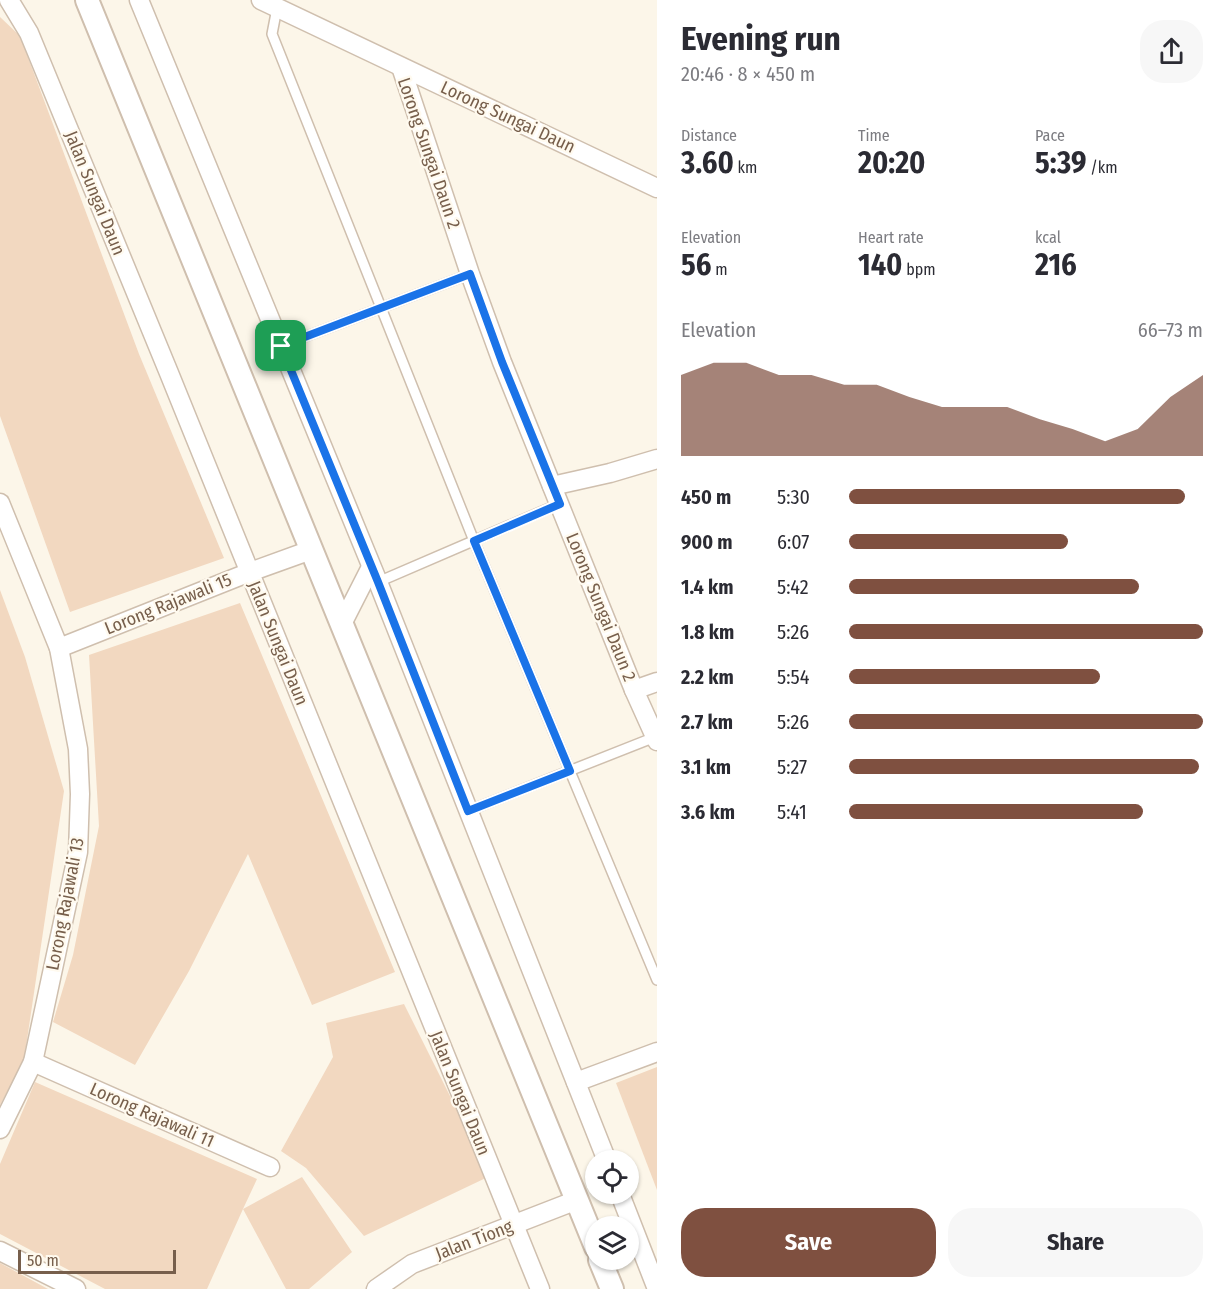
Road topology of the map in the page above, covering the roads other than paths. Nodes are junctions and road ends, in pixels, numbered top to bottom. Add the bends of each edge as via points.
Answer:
1 (9, 0) edge
2 (87, 0) edge
3 (139, 0) edge
4 (261, 0) edge
5 (277, 8) junction
6 (400, 67) junction
7 (657, 188) edge
8 (470, 274) junction
9 (380, 306) junction
10 (281, 346) junction
11 (657, 459) edge
12 (552, 486) junction
13 (0, 503) edge
14 (560, 504) junction
15 (474, 541) junction
16 (311, 549) junction
17 (250, 572) junction
18 (374, 574) junction
19 (342, 624) junction
20 (59, 648) junction
21 (657, 682) edge
22 (634, 690) junction
23 (656, 739) edge
24 (570, 771) junction
25 (468, 811) junction
26 (657, 980) edge
27 (657, 1052) edge
28 (33, 1062) junction
29 (576, 1082) junction
30 (0, 1129) edge
31 (603, 1150) edge
32 (270, 1167) dead end
33 (577, 1200) junction
34 (624, 1204) edge
35 (585, 1220) edge
36 (513, 1225) junction
37 (0, 1251) edge
38 (604, 1270) edge
39 (657, 1288) edge
40 (76, 1289) edge
41 (376, 1289) edge
42 (540, 1289) edge
43 (612, 1289) edge

1 - 17 street, Jalan Sungai Daun via 29,33
2 - 16 street
3 - 10 street
4 - 5 street, Lorong Sungai Daun
5 - 6 street, Lorong Sungai Daun
5 - 9 lane via 272,34
6 - 7 street, Lorong Sungai Daun
6 - 8 street, Lorong Sungai Daun 2
8 - 9 lane
8 - 12 street, Lorong Sungai Daun 2
9 - 10 lane
9 - 15 lane
10 - 18 street
11 - 12 street
12 - 14 street, Lorong Sungai Daun 2
13 - 20 street, Lorong Rajawali 13
14 - 15 lane
14 - 22 street, Lorong Sungai Daun 2
15 - 18 lane
15 - 24 lane
16 - 17 street, Lorong Rajawali 15
16 - 19 street
17 - 20 street, Lorong Rajawali 15
17 - 36 street, Jalan Sungai Daun
18 - 19 street
18 - 25 street
19 - 33 street
20 - 28 street, Lorong Rajawali 13 via 78,749 78,852
21 - 22 street
22 - 23 street, Lorong Sungai Daun 2
23 - 24 lane
24 - 25 lane
24 - 26 lane
25 - 29 street
27 - 29 street
28 - 30 street, Lorong Rajawali 13
28 - 32 street, Lorong Rajawali 11
29 - 31 street
33 - 35 street
33 - 36 street, Jalan Tiong
34 - 39 street
36 - 41 street, Jalan Tiong via 412,1264
36 - 42 street, Jalan Sungai Daun
37 - 40 street
38 - 43 street

